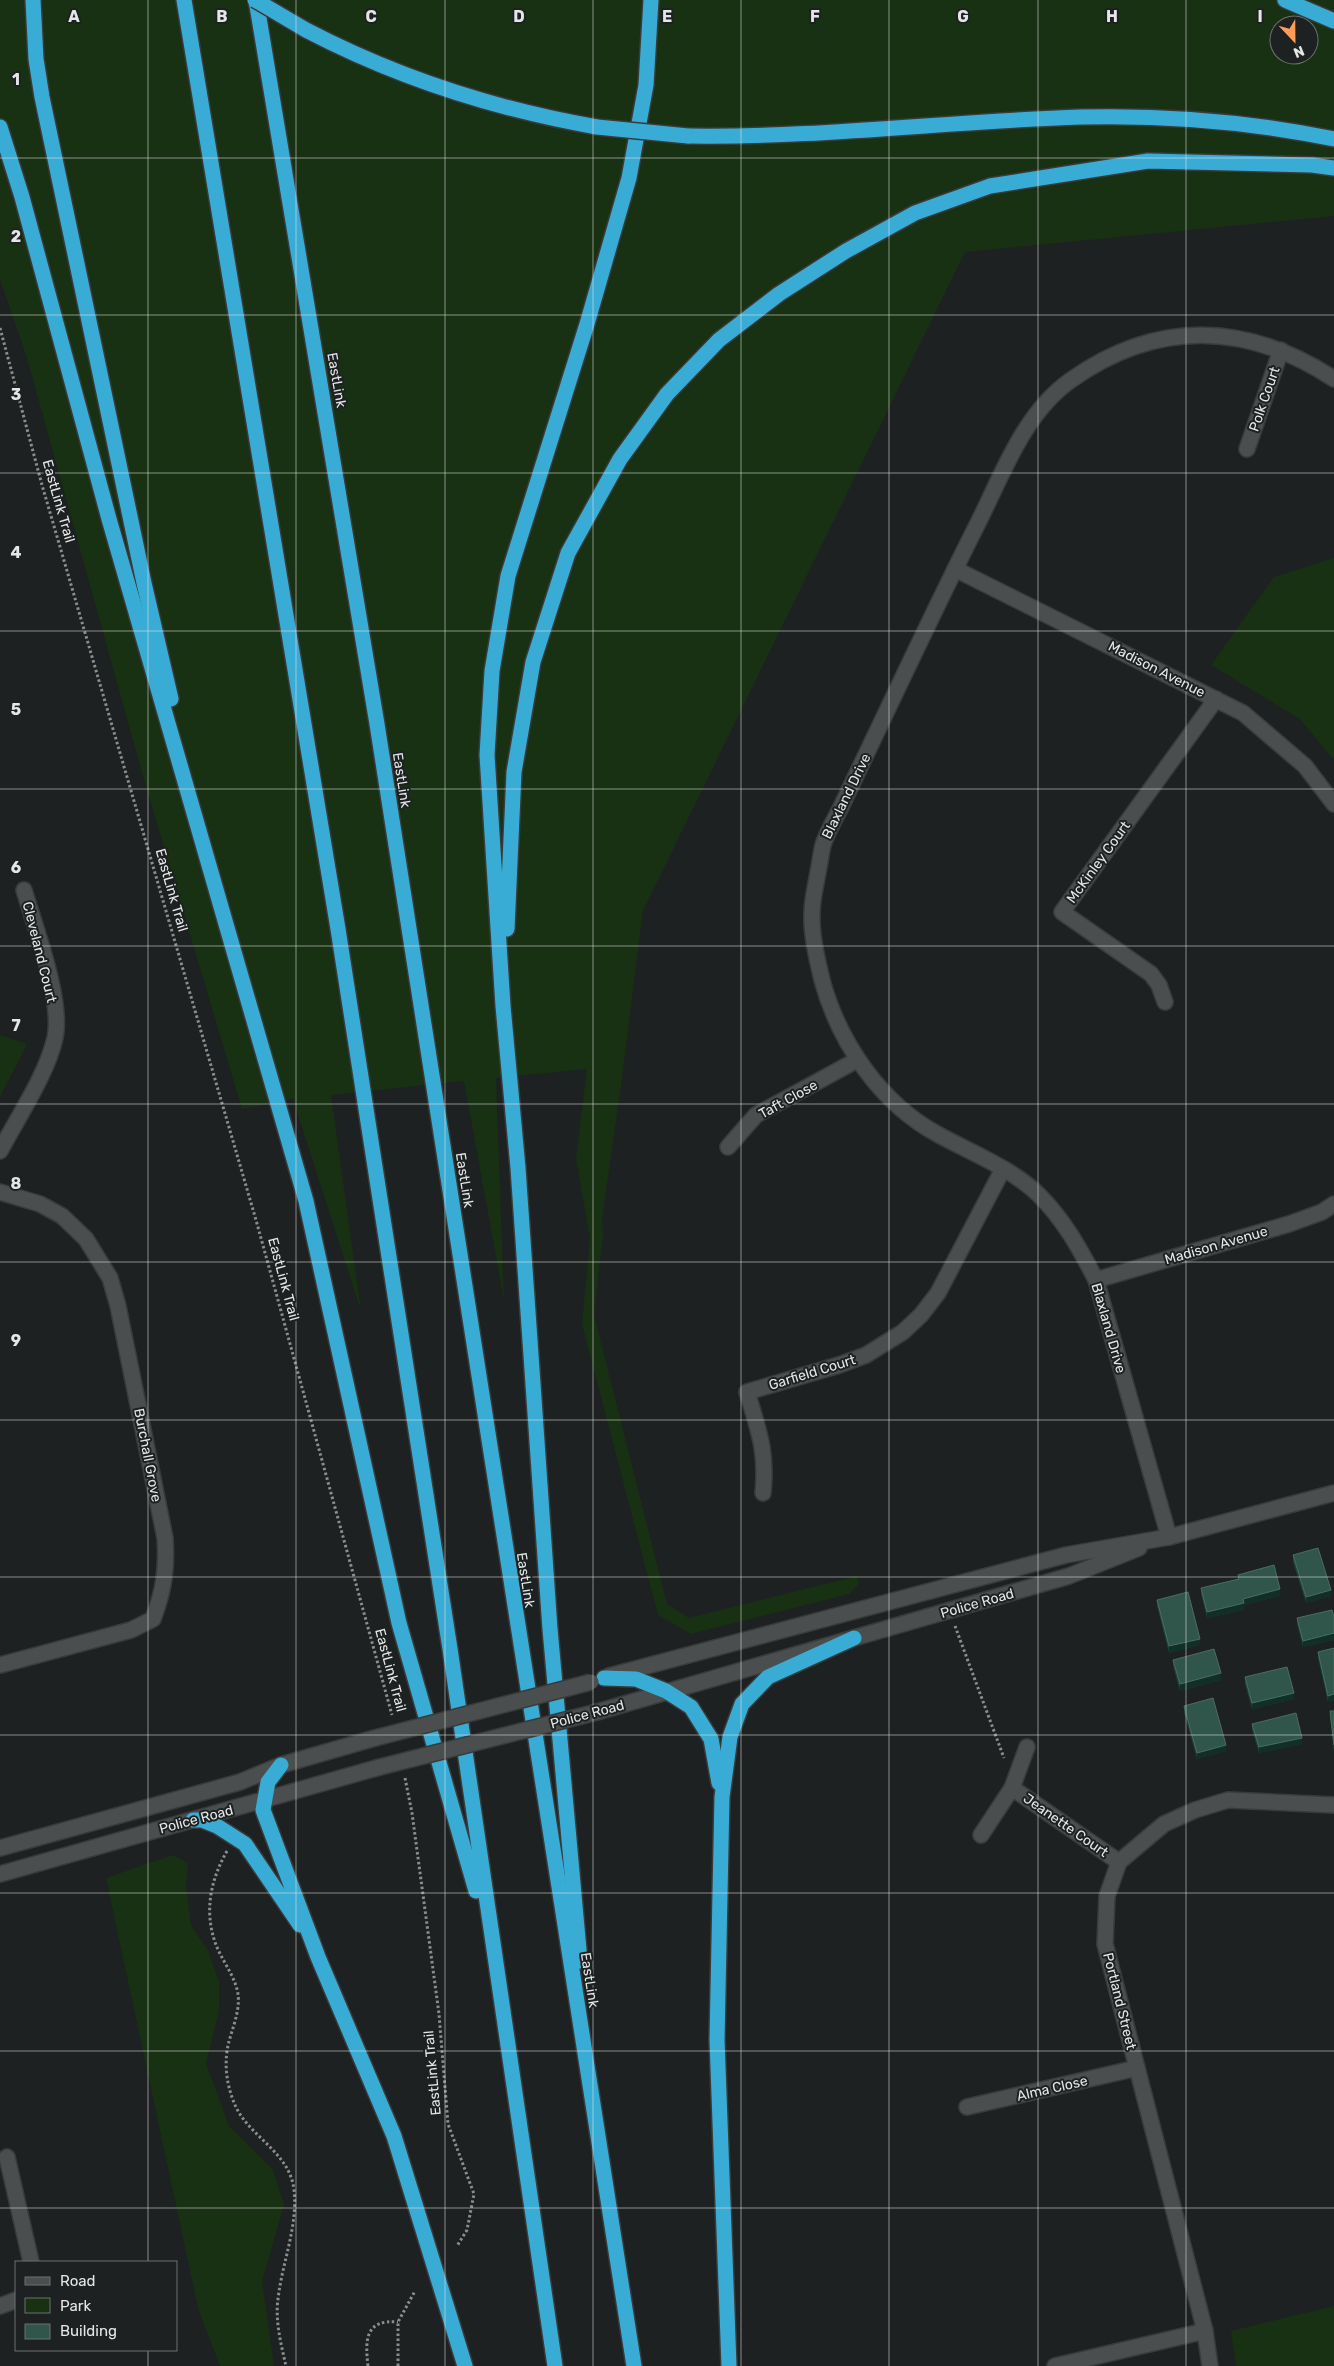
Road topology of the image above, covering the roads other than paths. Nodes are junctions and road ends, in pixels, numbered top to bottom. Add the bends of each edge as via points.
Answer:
1 (34, 0) edge
2 (184, 0) edge
3 (255, 0) edge
4 (651, 0) edge
5 (1285, 0) edge
6 (1334, 21) edge
7 (0, 127) edge
8 (1334, 140) edge
9 (1334, 168) edge
10 (1281, 350) junction
11 (1334, 378) edge
12 (1247, 449) dead end
13 (955, 569) junction
14 (1216, 699) junction
15 (1334, 804) edge
16 (210, 866) junction
17 (24, 890) dead end
18 (1165, 1002) dead end
19 (503, 1006) junction
20 (857, 1060) junction
21 (728, 1147) dead end
22 (0, 1151) edge
23 (1003, 1169) junction
24 (0, 1192) edge
25 (1334, 1204) edge
26 (1096, 1280) junction
27 (763, 1493) dead end
28 (1334, 1493) edge
29 (1169, 1537) junction
30 (854, 1638) junction
31 (0, 1665) edge
32 (598, 1680) junction
33 (666, 1691) junction
34 (1027, 1747) dead end
35 (280, 1765) junction
36 (1013, 1787) junction
37 (722, 1796) junction
38 (263, 1801) junction
39 (1334, 1805) edge
40 (193, 1820) junction
41 (981, 1835) dead end
42 (0, 1848) edge
43 (1119, 1862) junction
44 (0, 1874) edge
45 (492, 1948) junction
46 (318, 1957) junction
47 (1137, 2068) junction
48 (967, 2107) dead end
49 (598, 2129) junction
50 (7, 2157) dead end
51 (30, 2261) edge
52 (15, 2300) edge
53 (0, 2306) edge
54 (1205, 2331) junction
55 (465, 2366) edge
56 (555, 2366) edge
57 (634, 2366) edge
58 (729, 2366) edge
59 (1055, 2366) edge
60 (1210, 2366) edge

1 - 16 highway via 36,59 42,97 144,583
2 - 45 highway via 338,929 450,1650
3 - 8 highway, bridge via 342,48 424,83 516,110 597,127 688,136 751,137 1083,117 1216,122
3 - 49 highway, EastLink via 377,724
4 - 19 highway via 646,85 629,178 508,576 492,671 487,755
5 - 6 highway
7 - 16 highway via 22,197 108,519
9 - 19 highway via 1148,161 990,186 915,213 846,251 780,294 719,340 667,394 620,459 568,553 533,662 514,772
10 - 11 street, Blaxland Drive
10 - 12 street, Polk Court
10 - 13 street, Blaxland Drive via 1220,335 1169,338 1109,358 1069,381 1025,430
13 - 14 street, Madison Avenue
13 - 20 street, Blaxland Drive via 823,844 812,911 813,932 830,1007
14 - 15 street, Madison Avenue via 1243,713 1267,732 1305,766
14 - 18 street, McKinley Court via 1062,912 1151,974
16 - 45 highway via 306,1202 399,1623
17 - 22 street, Cleveland Court via 52,995 55,1037 48,1061
19 - 49 highway via 569,1858
20 - 21 street, Taft Close via 756,1115
20 - 23 street, Blaxland Drive via 901,1111 934,1133
23 - 26 street, Blaxland Drive via 1037,1194 1060,1220 1078,1245
23 - 27 street, Garfield Court via 938,1292 903,1332 866,1354 839,1365 747,1392 764,1447
24 - 31 street, Burchall Grove via 40,1204 62,1216 86,1239 110,1278 165,1538 166,1560 163,1593 153,1619 131,1630
25 - 26 street, Madison Avenue via 1290,1224
26 - 29 street, Blaxland Drive
28 - 29 street, Police Road
29 - 30 street, Police Road via 1069,1576
29 - 32 street, Police Road via 1066,1555
30 - 33 street, Police Road
30 - 37 highway via 768,1677 742,1704 730,1736
32 - 33 highway via 636,1679
32 - 35 street, Police Road, bridge
33 - 37 highway via 691,1706 710,1739
33 - 38 street, Police Road, bridge
34 - 36 street, Jeanette Court
35 - 38 highway via 268,1782
35 - 42 street, Police Road via 240,1782
36 - 41 street, Jeanette Court
36 - 43 street, Jeanette Court
37 - 58 highway via 717,2040
38 - 40 street, Police Road
38 - 46 highway via 263,1810
39 - 43 street via 1228,1800 1164,1824
40 - 44 street, Police Road
40 - 46 highway via 218,1826 245,1844
43 - 47 street, Portland Street via 1107,1896 1105,1944
45 - 56 highway
46 - 55 highway via 394,2136
47 - 48 street, Alma Close
47 - 54 street, Portland Street
49 - 57 highway, EastLink
50 - 51 street
52 - 53 street
54 - 59 street
54 - 60 street, Portland Street

